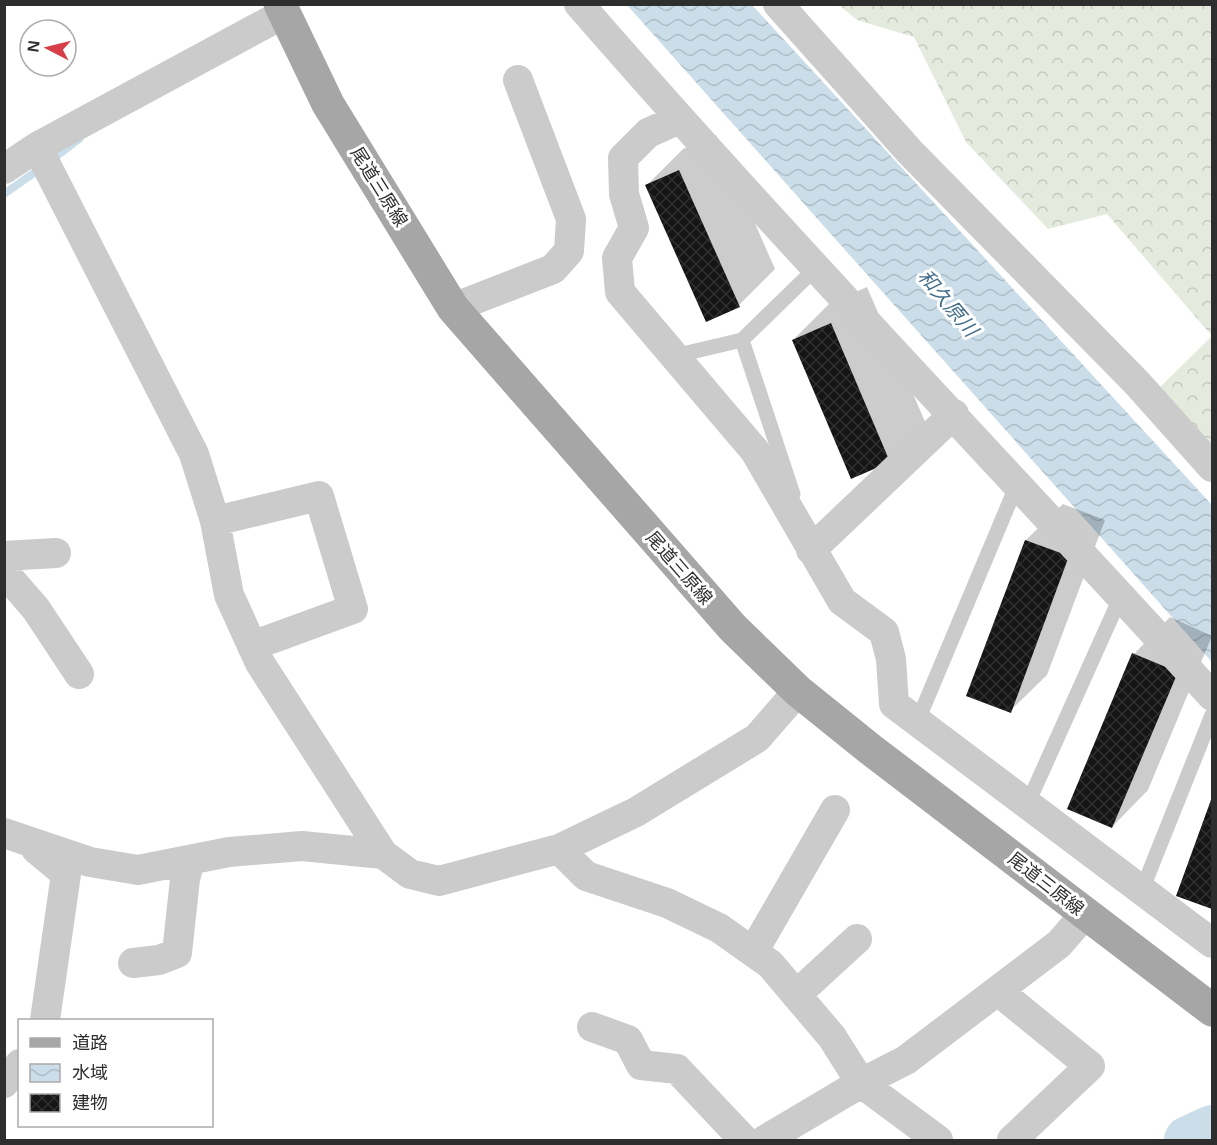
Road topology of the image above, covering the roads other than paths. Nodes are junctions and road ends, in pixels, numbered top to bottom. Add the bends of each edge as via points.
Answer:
1 (579, 4) edge
2 (778, 4) edge
3 (283, 9) edge
4 (518, 80) dead end
5 (679, 119) junction
6 (36, 147) junction
7 (4, 169) edge
8 (817, 267) junction
9 (453, 308) junction
10 (742, 340) junction
11 (674, 356) junction
12 (954, 414) junction
13 (1212, 467) edge
14 (1018, 482) junction
15 (215, 521) junction
16 (811, 550) junction
17 (56, 553) dead end
18 (4, 556) edge
19 (4, 572) edge
20 (1121, 596) junction
21 (252, 646) junction
22 (80, 674) dead end
23 (798, 691) junction
24 (1212, 696) edge
25 (1212, 715) edge
26 (918, 720) junction
27 (1028, 803) junction
28 (835, 810) dead end
29 (14, 836) edge
30 (559, 849) junction
31 (383, 854) junction
32 (190, 860) junction
33 (1142, 890) junction
34 (1085, 914) junction
35 (857, 939) dead end
36 (1212, 943) edge
37 (753, 952) junction
38 (133, 963) dead end
39 (998, 991) junction
40 (796, 995) junction
41 (1212, 1010) edge
42 (45, 1019) edge
43 (592, 1027) dead end
44 (18, 1066) edge
45 (4, 1083) edge
46 (861, 1083) junction
47 (744, 1140) edge
48 (765, 1140) edge
49 (938, 1140) edge
50 (1012, 1140) edge

1 - 5 street
2 - 13 street via 910,152 1137,383
3 - 6 street
3 - 9 main road, 尾道三原線 via 328,104
4 - 9 street via 571,219 568,250 553,269
5 - 8 street
5 - 11 street via 648,133 623,158 624,194 634,228 617,258 620,292
6 - 7 street
6 - 15 street via 194,454
8 - 10 lane
8 - 12 street
9 - 23 main road, 尾道三原線 via 733,628
10 - 11 lane
10 - 16 lane
11 - 16 street via 755,451
12 - 14 street
12 - 16 street
14 - 20 street
14 - 26 lane
15 - 21 street via 229,595
15 - 21 street via 319,496 353,609
16 - 26 street via 842,601 884,632 891,659 894,704
17 - 18 street
19 - 22 street via 36,609
20 - 24 street
20 - 27 lane
21 - 31 street
23 - 30 street via 757,738 636,812
23 - 34 main road, 尾道三原線
25 - 33 lane
26 - 27 street
27 - 33 street
28 - 37 street
29 - 32 street via 90,862 138,870
29 - 42 street via 66,874
30 - 31 street via 440,881 410,874
30 - 37 street via 586,876 667,903 719,928
31 - 32 street via 302,846 229,852
32 - 38 street via 177,953
33 - 36 street
34 - 39 street via 1059,944
34 - 41 main road, 尾道三原線
35 - 40 street
37 - 40 street via 770,964
39 - 46 street via 906,1060
39 - 50 street via 1090,1066
40 - 46 street via 832,1037
43 - 47 street via 628,1040 641,1065 677,1069
44 - 45 street
46 - 48 street
46 - 49 street

